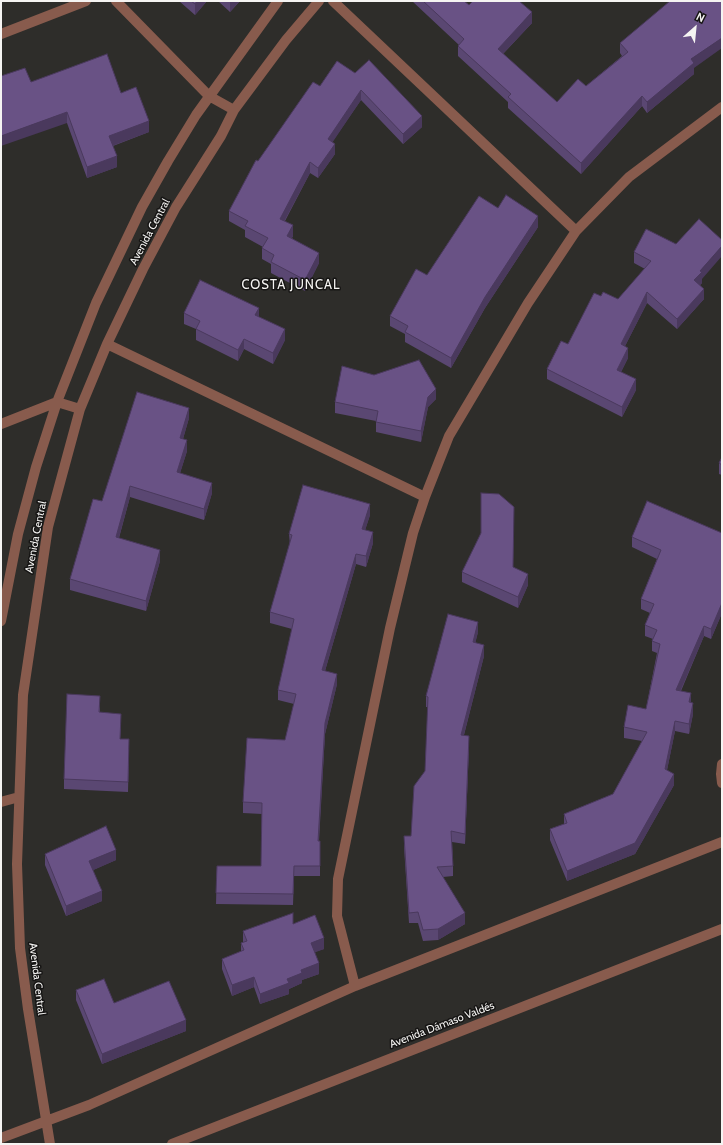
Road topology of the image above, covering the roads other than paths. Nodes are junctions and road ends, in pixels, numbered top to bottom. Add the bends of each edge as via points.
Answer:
1 (86, 1) edge
2 (116, 1) edge
3 (278, 1) edge
4 (318, 1) edge
5 (333, 1) edge
6 (1, 34) edge
7 (209, 96) junction
8 (722, 107) edge
9 (234, 110) junction
10 (576, 231) junction
11 (107, 344) junction
12 (57, 402) junction
13 (80, 409) junction
14 (1, 424) edge
15 (424, 497) junction
16 (1, 621) edge
17 (722, 764) edge
18 (722, 783) edge
19 (19, 797) junction
20 (1, 802) edge
21 (722, 842) edge
22 (722, 929) edge
23 (355, 986) junction
24 (47, 1121) junction
25 (1, 1138) edge
26 (50, 1144) edge
27 (172, 1144) edge

1 - 6 street
2 - 7 street
3 - 7 street, Avenida Central
4 - 9 street, Avenida Central
5 - 10 street
7 - 9 street
7 - 12 street, Avenida Central via 168,161 118,254
8 - 10 street via 629,177
9 - 11 street, Avenida Central via 221,136 176,207
10 - 15 street via 528,303 449,436
11 - 13 street, Avenida Central
11 - 15 street
12 - 13 street
12 - 14 street
12 - 16 street, Avenida Central via 18,534
13 - 19 street, Avenida Central via 48,527 23,695
15 - 23 street via 390,628 338,879 337,916
17 - 18 street
19 - 20 street
19 - 24 street, Avenida Central via 17,864 20,948
21 - 23 street
22 - 27 street, Avenida Dámaso Valdés
23 - 24 street via 89,1105
24 - 25 street
24 - 26 street, Avenida Central

